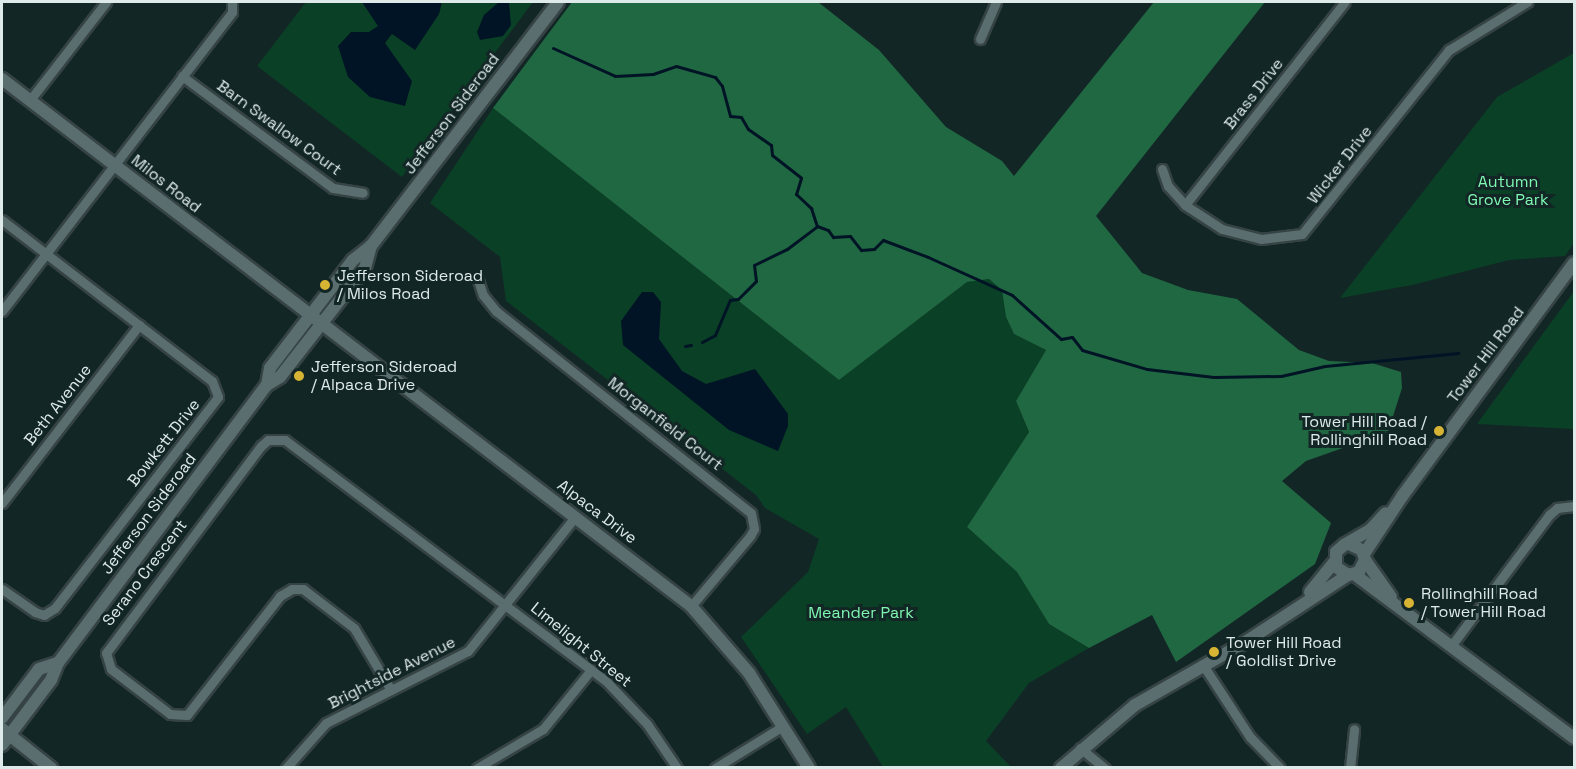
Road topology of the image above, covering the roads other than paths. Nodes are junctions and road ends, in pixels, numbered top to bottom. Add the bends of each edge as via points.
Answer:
1 (106, 2) edge
2 (232, 2) edge
3 (558, 2) edge
4 (996, 2) edge
5 (1345, 2) edge
6 (1527, 2) edge
7 (980, 39) dead end
8 (182, 76) junction
9 (2, 79) edge
10 (30, 100) junction
11 (114, 165) junction
12 (1162, 168) dead end
13 (363, 193) dead end
14 (1185, 205) junction
15 (2, 220) edge
16 (371, 246) junction
17 (46, 254) junction
18 (1575, 263) edge
19 (478, 280) dead end
20 (2, 311) edge
21 (310, 315) junction
22 (322, 324) junction
23 (139, 325) junction
24 (267, 385) junction
25 (1403, 495) junction
26 (2, 503) edge
27 (1575, 506) edge
28 (575, 517) junction
29 (1349, 544) junction
30 (1365, 557) junction
31 (1334, 562) junction
32 (1351, 574) junction
33 (2, 589) edge
34 (506, 605) junction
35 (691, 606) junction
36 (1400, 607) junction
37 (1281, 620) junction
38 (1452, 646) junction
39 (57, 663) junction
40 (1203, 665) junction
41 (591, 670) junction
42 (391, 690) junction
43 (2, 718) edge
44 (783, 726) junction
45 (1354, 729) dead end
46 (4, 736) edge
47 (1575, 738) edge
48 (1080, 748) junction
49 (51, 768) edge
50 (286, 768) edge
51 (477, 768) edge
52 (677, 768) edge
53 (716, 768) edge
54 (809, 768) edge
55 (1061, 768) edge
56 (1105, 768) edge
57 (1280, 768) edge
58 (1350, 768) edge

1 - 10 street
2 - 8 street via 231,12
3 - 16 street, Jefferson Sideroad
4 - 7 street
5 - 14 street, Brass Drive
6 - 14 street, Wicker Drive via 1449,50 1306,232 1261,239 1244,236 1207,222
8 - 11 street
8 - 13 street, Barn Swallow Court via 333,188
9 - 10 street, Milos Road
10 - 11 street, Milos Road
11 - 17 street
11 - 21 street, Milos Road
12 - 14 street, Wicker Drive via 1168,186
15 - 17 street, Bowkett Drive
16 - 21 street, Jefferson Sideroad via 352,260
16 - 22 street, Jefferson Sideroad via 365,268
17 - 20 street
17 - 23 street, Bowkett Drive
18 - 25 street, Tower Hill Road
19 - 35 street, Morganfield Court via 483,295 496,311 752,513 754,529 750,536
21 - 22 street, Milos Road
21 - 24 street, Jefferson Sideroad via 270,368
22 - 24 street, Jefferson Sideroad via 280,377
22 - 28 street, Alpaca Drive
23 - 26 street, Beth Avenue
23 - 33 street, Bowkett Drive via 212,381 218,397 55,608 44,615 35,612
24 - 39 street, Jefferson Sideroad
25 - 29 street, Tower Hill Road via 1370,530
25 - 30 street, Tower Hill Road
27 - 38 street via 1557,507 1549,515
28 - 34 street, Brightside Avenue
28 - 35 street, Alpaca Drive
29 - 30 street via 1359,546
29 - 31 street via 1336,552
30 - 32 street
30 - 36 street
31 - 32 street via 1340,571
31 - 37 street
32 - 36 street
32 - 37 street
34 - 41 street, Limelight Street
34 - 42 street, Brightside Avenue via 468,651
34 - 42 street, Serano Crescent via 285,440 277,439 261,446 106,653 111,669 170,714 187,715 280,596 292,589 303,589 354,628
35 - 44 street, Alpaca Drive via 736,655
36 - 38 street
37 - 40 street
38 - 47 street
39 - 43 street, Jefferson Sideroad via 39,669
39 - 46 street, Jefferson Sideroad via 51,680
40 - 48 street via 1135,705
40 - 57 street via 1250,737
41 - 51 street via 543,729
41 - 52 street, Limelight Street via 647,724
42 - 50 street, Brightside Avenue via 326,723 313,733
44 - 53 street
44 - 54 street, Alpaca Drive
45 - 58 street
46 - 49 street
48 - 55 street
48 - 56 street

